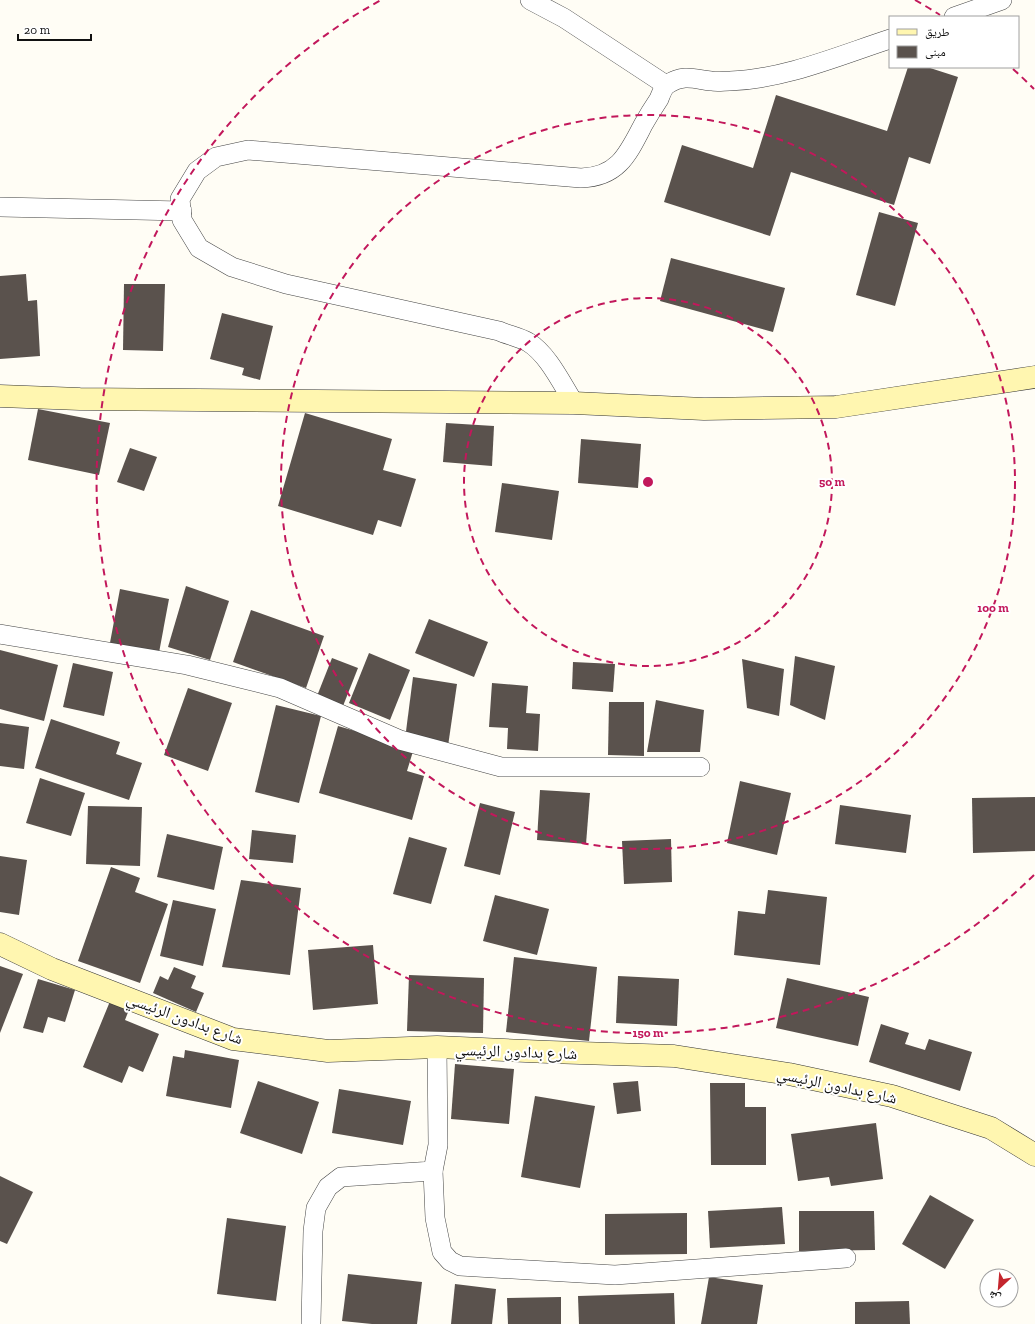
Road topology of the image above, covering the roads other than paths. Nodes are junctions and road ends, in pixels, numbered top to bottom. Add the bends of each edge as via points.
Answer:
1 (530, 0) edge
2 (1002, 0) edge
3 (957, 16) edge
4 (889, 39) edge
5 (666, 85) junction
6 (0, 207) edge
7 (182, 211) junction
8 (1035, 377) edge
9 (0, 396) edge
10 (574, 403) junction
11 (0, 634) edge
12 (700, 767) dead end
13 (0, 944) edge
14 (437, 1047) junction
15 (1035, 1155) edge
16 (433, 1171) junction
17 (846, 1258) dead end
18 (311, 1324) edge

1 - 5 street via 564,18
2 - 3 street
4 - 5 street via 813,65 770,76 713,81 689,77 676,79
5 - 7 street via 619,165 593,178 248,150 216,157 197,171 180,198
6 - 7 street
7 - 10 street via 182,220 199,248 232,267 286,284 499,331 528,342 541,353
8 - 10 main road via 836,407 704,408
9 - 10 main road via 80,399
11 - 12 street via 187,665 273,686 400,740 501,767
13 - 14 main road, شارع بدادون الرئيسي via 52,969 233,1039 328,1051
14 - 15 main road, شارع بدادون الرئيسي via 674,1056 789,1074 892,1096 991,1128
14 - 16 street via 438,1145
16 - 17 street via 435,1218 442,1252 450,1261 460,1266 615,1275
16 - 18 street via 341,1177 328,1187 316,1208 313,1231

